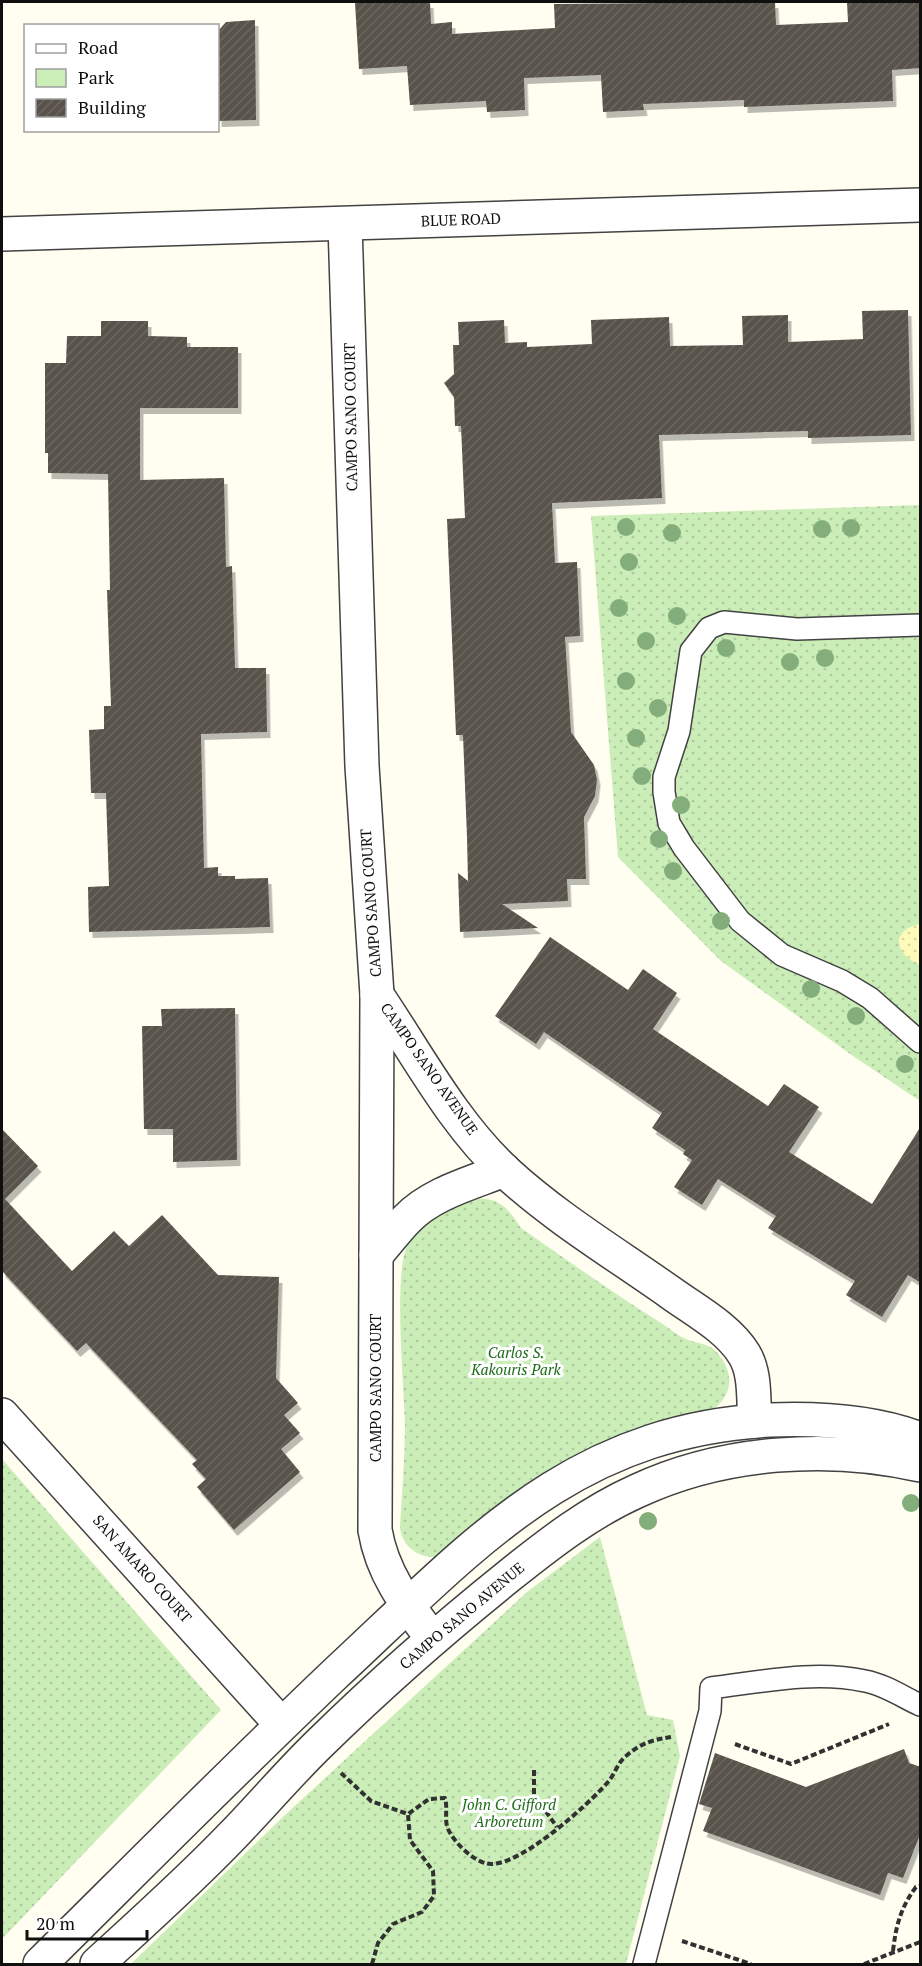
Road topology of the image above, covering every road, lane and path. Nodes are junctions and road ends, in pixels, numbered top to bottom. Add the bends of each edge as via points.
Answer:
1 (921, 205) edge
2 (345, 224) junction
3 (2, 234) edge
4 (921, 625) edge
5 (377, 995) junction
6 (921, 1041) edge
7 (504, 1170) junction
8 (376, 1256) junction
9 (2, 1415) edge
10 (755, 1421) junction
11 (921, 1439) edge
12 (921, 1465) edge
13 (408, 1606) junction
14 (432, 1638) junction
15 (899, 1696) junction
16 (921, 1705) edge
17 (281, 1724) junction
18 (704, 1736) junction
19 (534, 1770) dead end
20 (340, 1771) dead end
21 (408, 1814) junction
22 (557, 1827) junction
23 (921, 1886) edge
24 (653, 1930) junction
25 (921, 1942) edge
26 (893, 1951) junction
27 (40, 1965) edge
28 (97, 1965) edge
29 (372, 1965) edge
30 (644, 1965) edge
31 (751, 1965) edge
32 (864, 1965) edge

1 - 2 street, BLUE ROAD
2 - 3 street, BLUE ROAD
2 - 5 street, CAMPO SANO COURT via 362,766
4 - 6 lane via 797,629 724,622 709,628 691,651 679,731 663,792 669,823 740,921 782,955 870,998
5 - 7 street, CAMPO SANO AVENUE via 454,1109
5 - 8 street, CAMPO SANO COURT
7 - 8 street via 426,1204 408,1218
7 - 10 street, CAMPO SANO AVENUE via 738,1345 751,1371
8 - 13 street, CAMPO SANO COURT via 375,1530 382,1562
9 - 17 street, SAN AMARO COURT
10 - 11 street via 855,1423
10 - 13 street via 661,1438 585,1468 528,1503
12 - 14 street, CAMPO SANO AVENUE via 870,1456 788,1455 728,1463 663,1480 613,1503 562,1535
13 - 14 street, CAMPO SANO COURT
13 - 17 street
14 - 28 street, CAMPO SANO AVENUE via 321,1742 232,1836
15 - 16 lane
15 - 18 path via 888,1726 791,1764
15 - 18 lane via 867,1681 835,1677 787,1678 711,1688
17 - 27 street
18 - 22 path via 647,1740 624,1757 610,1780 582,1811
18 - 24 lane
19 - 22 path via 534,1795
20 - 21 path via 371,1801
21 - 22 path via 429,1799 445,1798 447,1827 457,1843 485,1863 499,1863 524,1852
21 - 29 path via 410,1840 433,1871 434,1896 422,1912 393,1924 378,1942
23 - 26 path via 904,1904 896,1925
24 - 30 lane
24 - 31 path
25 - 26 path
26 - 32 path

